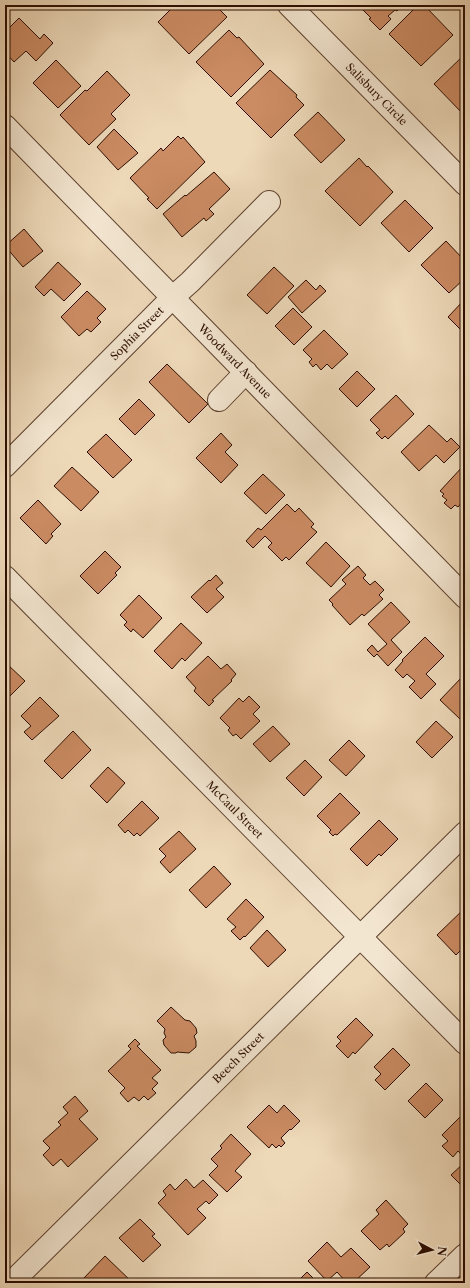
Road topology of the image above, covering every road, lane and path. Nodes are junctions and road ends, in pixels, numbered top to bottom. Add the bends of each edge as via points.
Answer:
1 (289, 5) edge
2 (5, 126) edge
3 (465, 184) edge
4 (268, 202) dead end
5 (173, 298) junction
6 (246, 372) junction
7 (219, 400) dead end
8 (5, 466) edge
9 (5, 577) edge
10 (465, 597) edge
11 (465, 833) edge
12 (361, 937) junction
13 (465, 1043) edge
14 (465, 1255) edge
15 (11, 1283) edge
16 (436, 1283) edge

1 - 3 street, Salisbury Circle
2 - 5 street, Woodward Avenue
4 - 5 street, Sophia Street
5 - 6 street, Woodward Avenue
5 - 8 street, Sophia Street
6 - 7 street
6 - 10 street, Woodward Avenue
9 - 12 street, McCaul Street
11 - 12 street, Beech Street
12 - 13 street, McCaul Street
12 - 15 street, Beech Street
14 - 16 street

